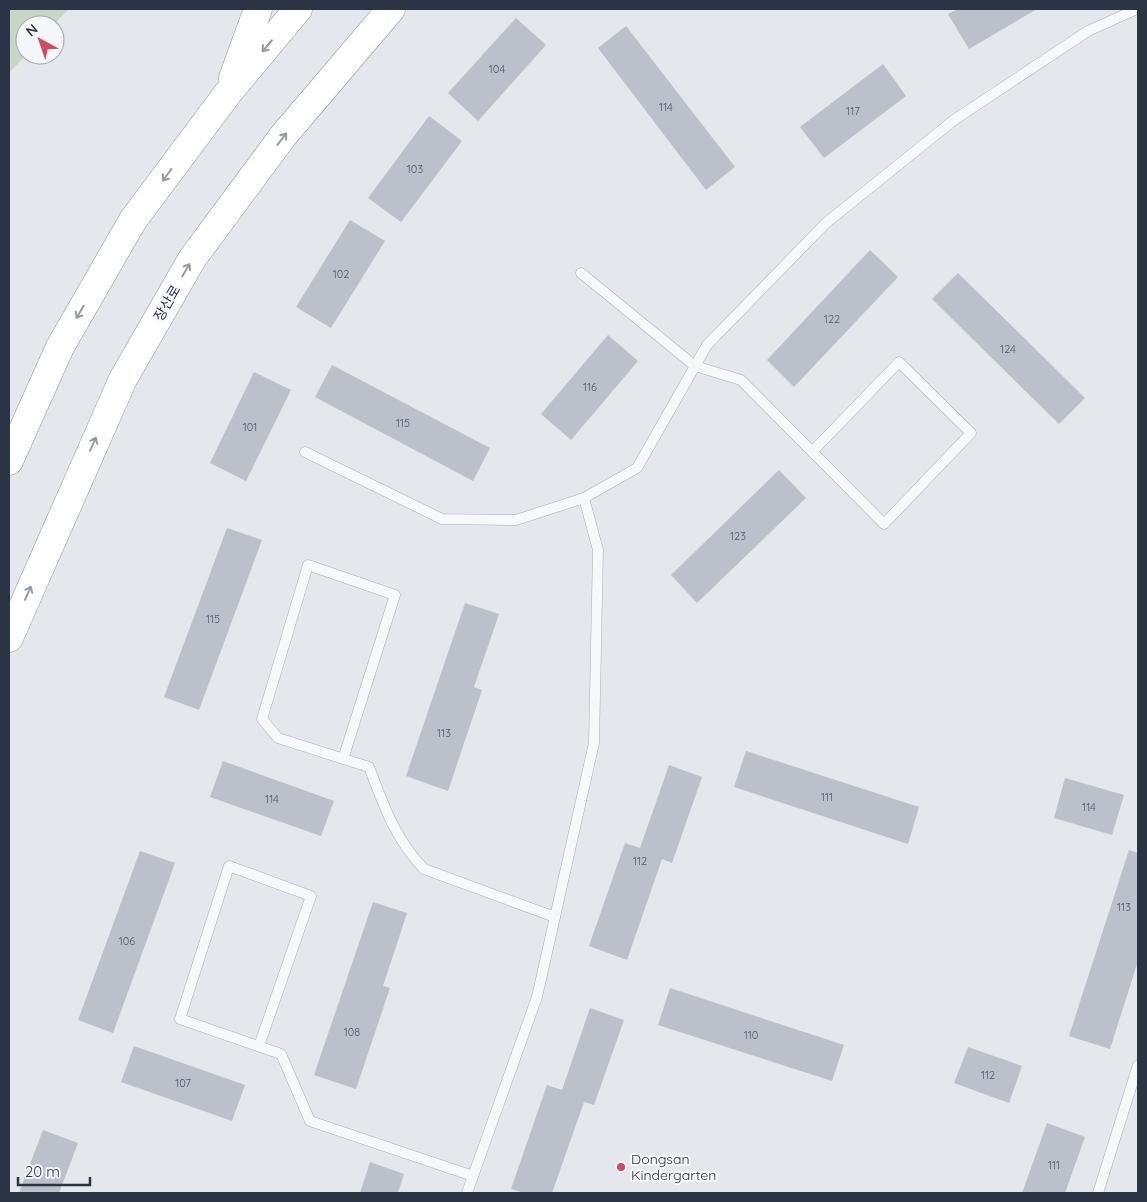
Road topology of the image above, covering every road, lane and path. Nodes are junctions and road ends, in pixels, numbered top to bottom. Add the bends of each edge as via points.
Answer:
1 (258, 9) edge
2 (298, 9) edge
3 (391, 9) edge
4 (1138, 9) edge
5 (228, 93) junction
6 (581, 273) dead end
7 (695, 366) junction
8 (305, 452) dead end
9 (812, 452) junction
10 (9, 462) edge
11 (584, 498) junction
12 (9, 638) edge
13 (343, 759) junction
14 (555, 917) junction
15 (259, 1046) junction
16 (1138, 1065) edge
17 (473, 1176) junction
18 (468, 1193) edge
19 (1098, 1193) edge

1 - 5 highway
2 -> 5 highway
12 -> 3 highway, 장산로 via 123,379 192,259 284,136
4 - 7 lane via 1088,31 954,120 826,222 707,345
5 -> 10 highway via 133,220 60,347
6 - 7 lane
7 - 9 lane via 740,380
7 - 11 lane via 637,468
8 - 11 lane via 442,519 516,520
9 - 9 lane via 884,524 971,433 899,362
11 - 14 lane via 598,550 594,743
13 - 13 lane via 278,738 262,719 308,565 395,595
13 - 14 lane via 369,767 388,815 409,853 424,869
14 - 17 lane via 537,997
15 - 15 lane via 180,1019 229,866 311,896
15 - 17 lane via 280,1054 310,1121
16 - 19 lane
17 - 18 lane

